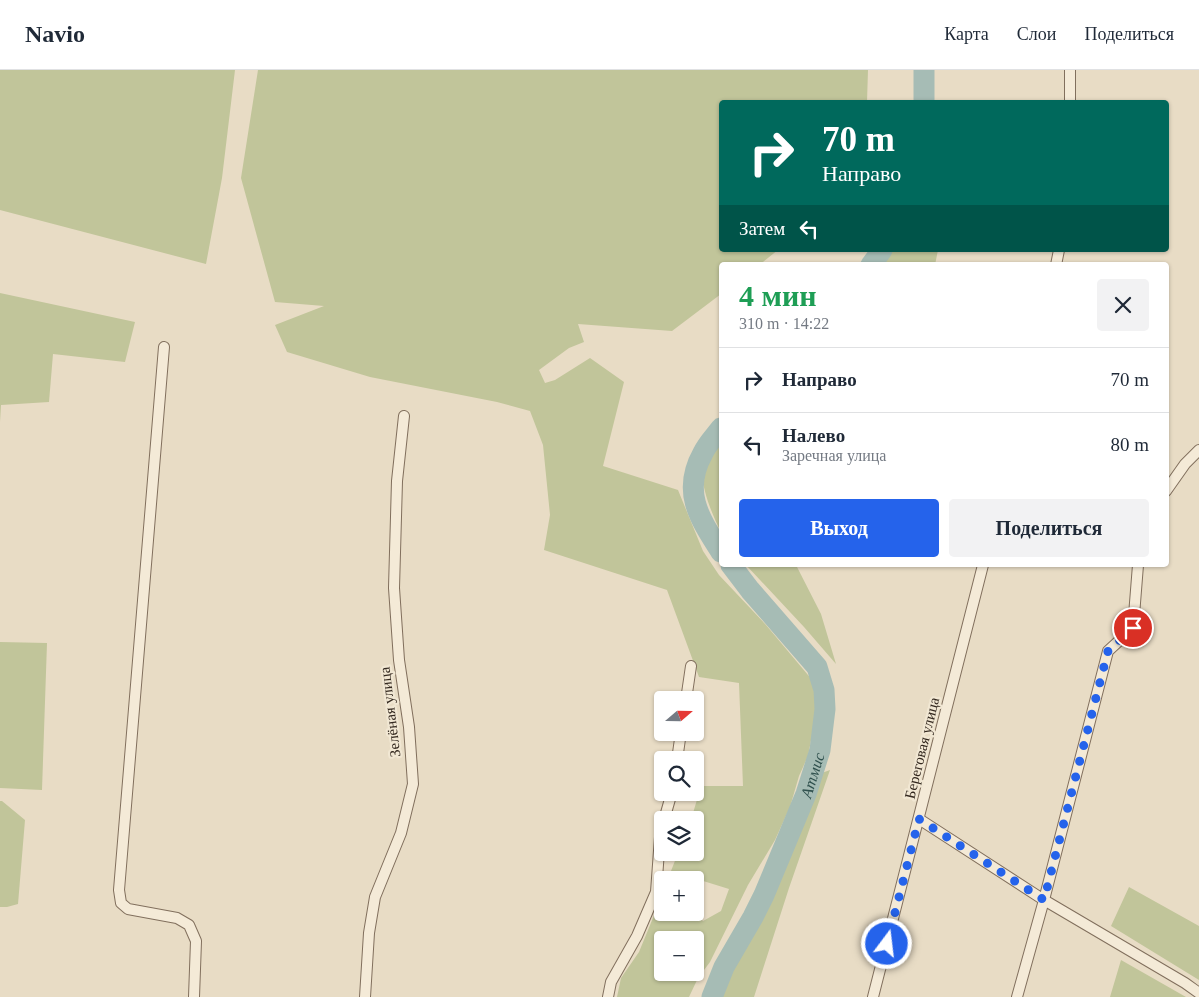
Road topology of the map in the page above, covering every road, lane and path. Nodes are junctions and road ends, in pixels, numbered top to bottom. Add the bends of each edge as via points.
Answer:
1 (1070, 70) edge
2 (1070, 100) edge
3 (164, 347) dead end
4 (404, 416) dead end
5 (1199, 450) edge
6 (1169, 487) edge
7 (982, 567) edge
8 (1138, 567) edge
9 (690, 666) dead end
10 (687, 691) edge
11 (919, 819) junction
12 (658, 861) edge
13 (1044, 900) junction
14 (1199, 994) edge
15 (194, 997) edge
16 (365, 997) edge
17 (608, 997) edge
18 (873, 997) edge
19 (1017, 997) edge

1 - 2 street
3 - 15 street via 119,890 121,903 128,909 177,918 189,925 196,941
4 - 16 street, Зелёная улица via 397,481 394,588 399,660 410,726 412,784 401,833 375,897 368,932
5 - 6 street
7 - 11 street, Береговая улица
8 - 13 street via 1133,628 1108,651
9 - 10 street
11 - 13 street
11 - 18 street, Береговая улица
12 - 17 street via 656,892 638,936 611,982
13 - 14 street
13 - 19 street

